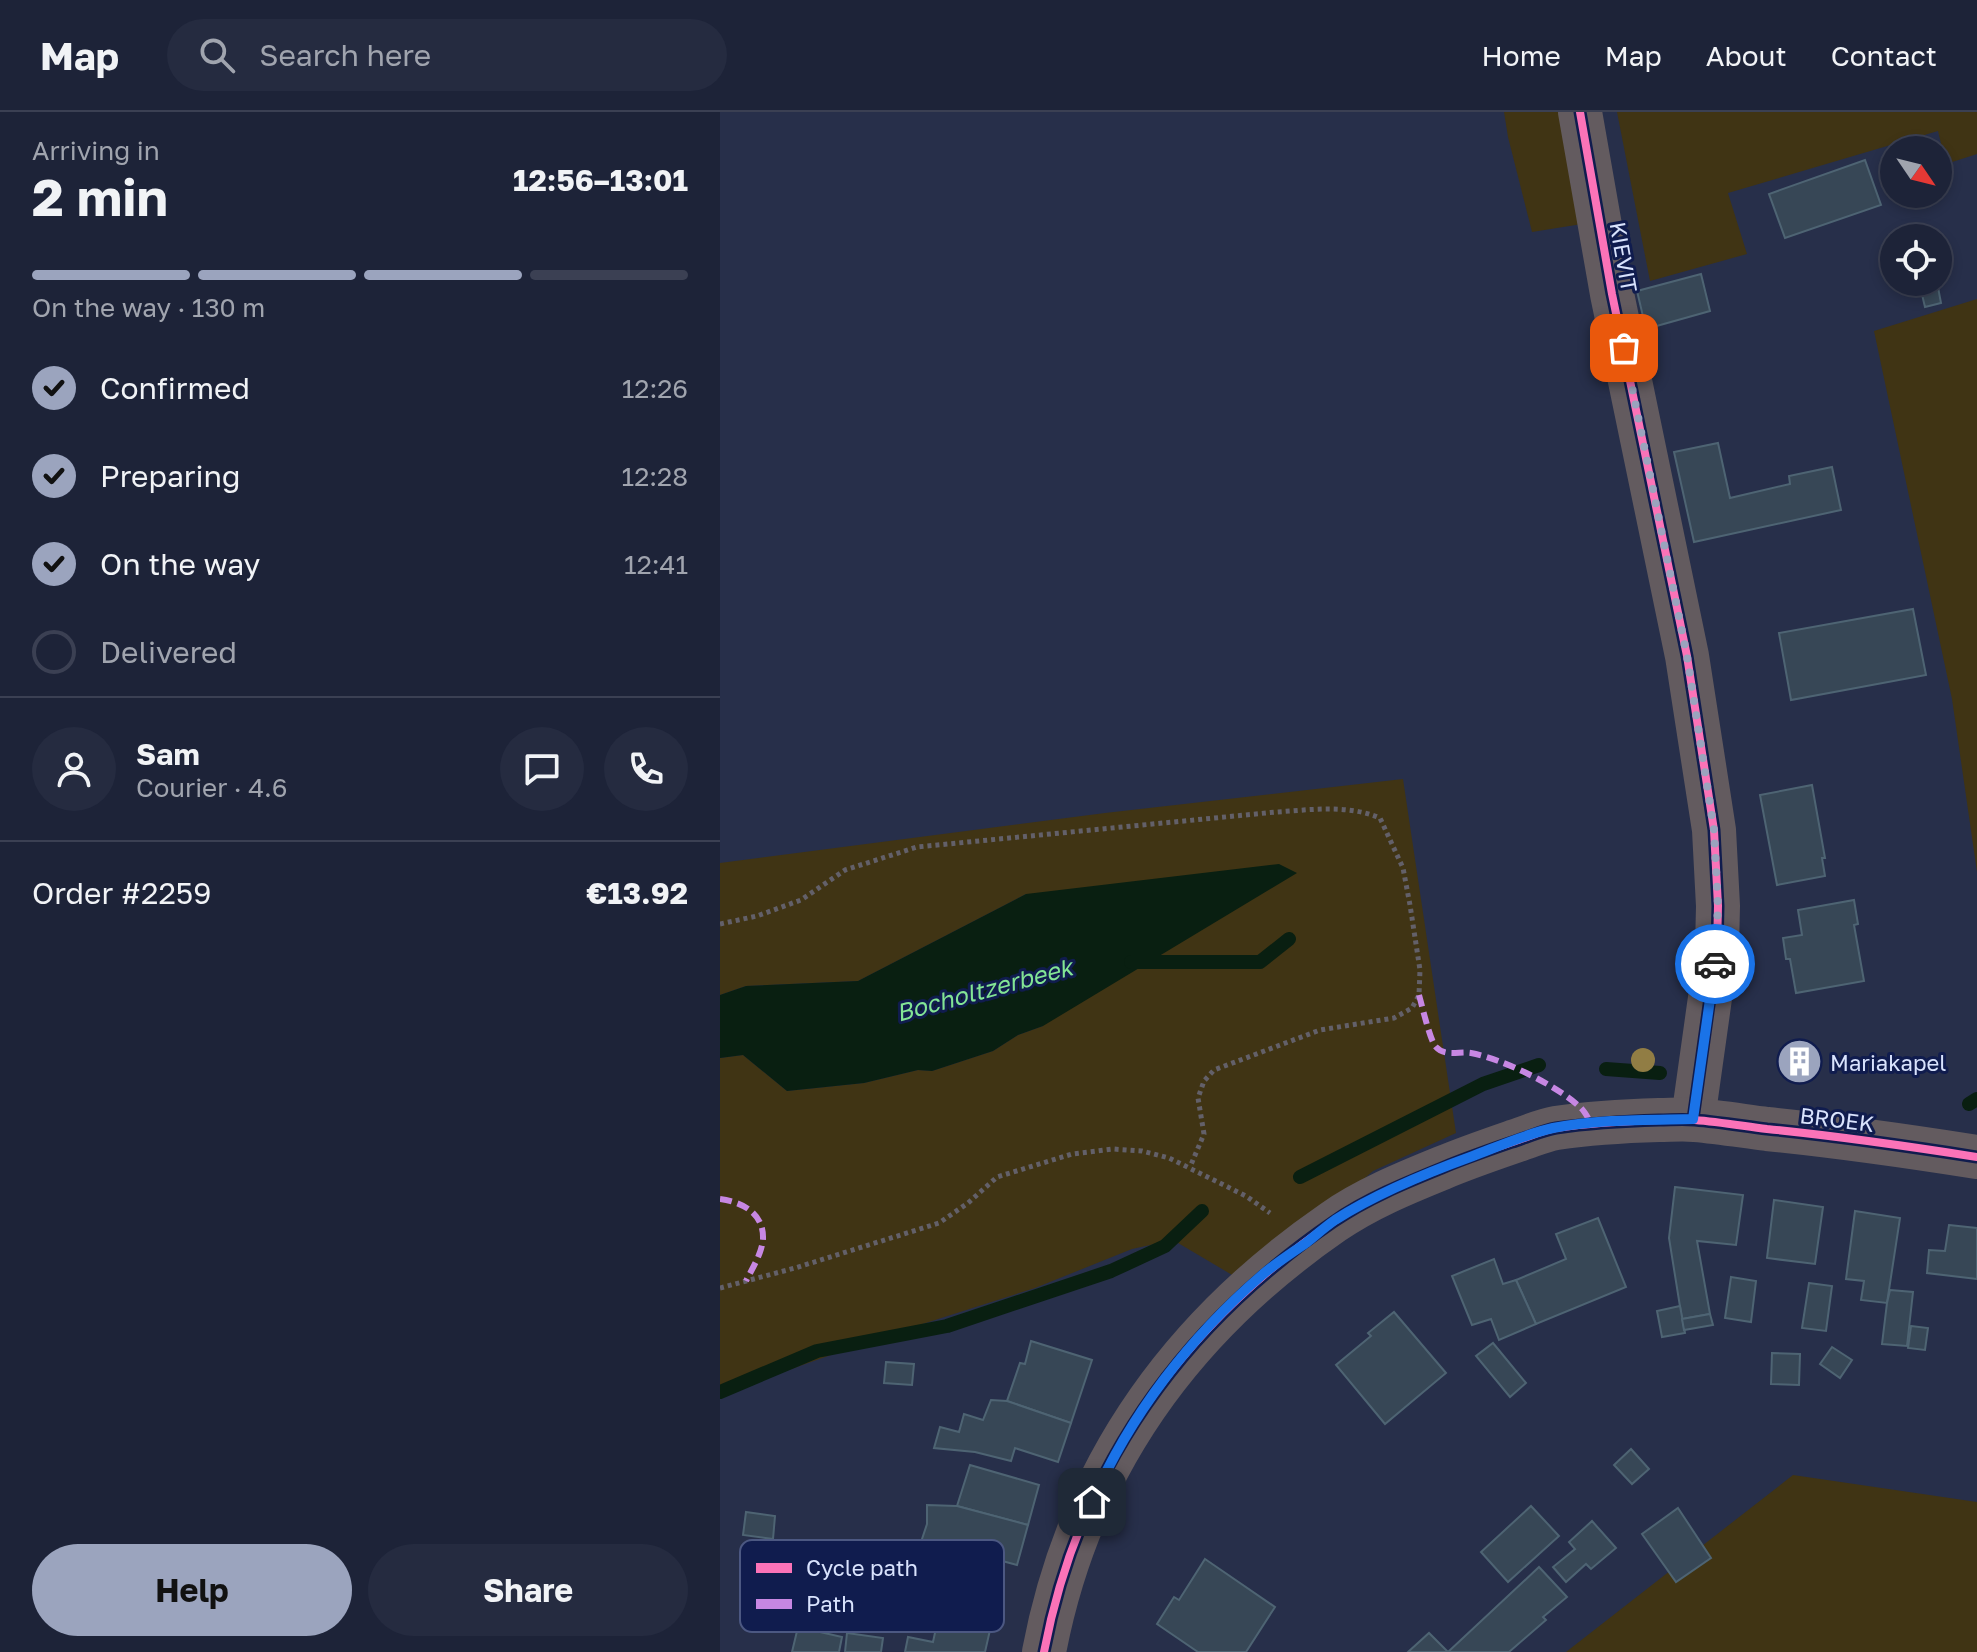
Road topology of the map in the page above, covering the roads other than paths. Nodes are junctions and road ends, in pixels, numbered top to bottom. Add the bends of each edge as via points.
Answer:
1 (1580, 112) edge
2 (1693, 1119) junction
3 (1977, 1157) edge
4 (1044, 1652) edge

1 - 2 street, KIEVIT via 1687,656 1714,830 1717,948
2 - 3 street, BROEK
2 - 4 street, BROEK via 1552,1129 1461,1160 1357,1208 1263,1274 1184,1354 1129,1429 1081,1528

